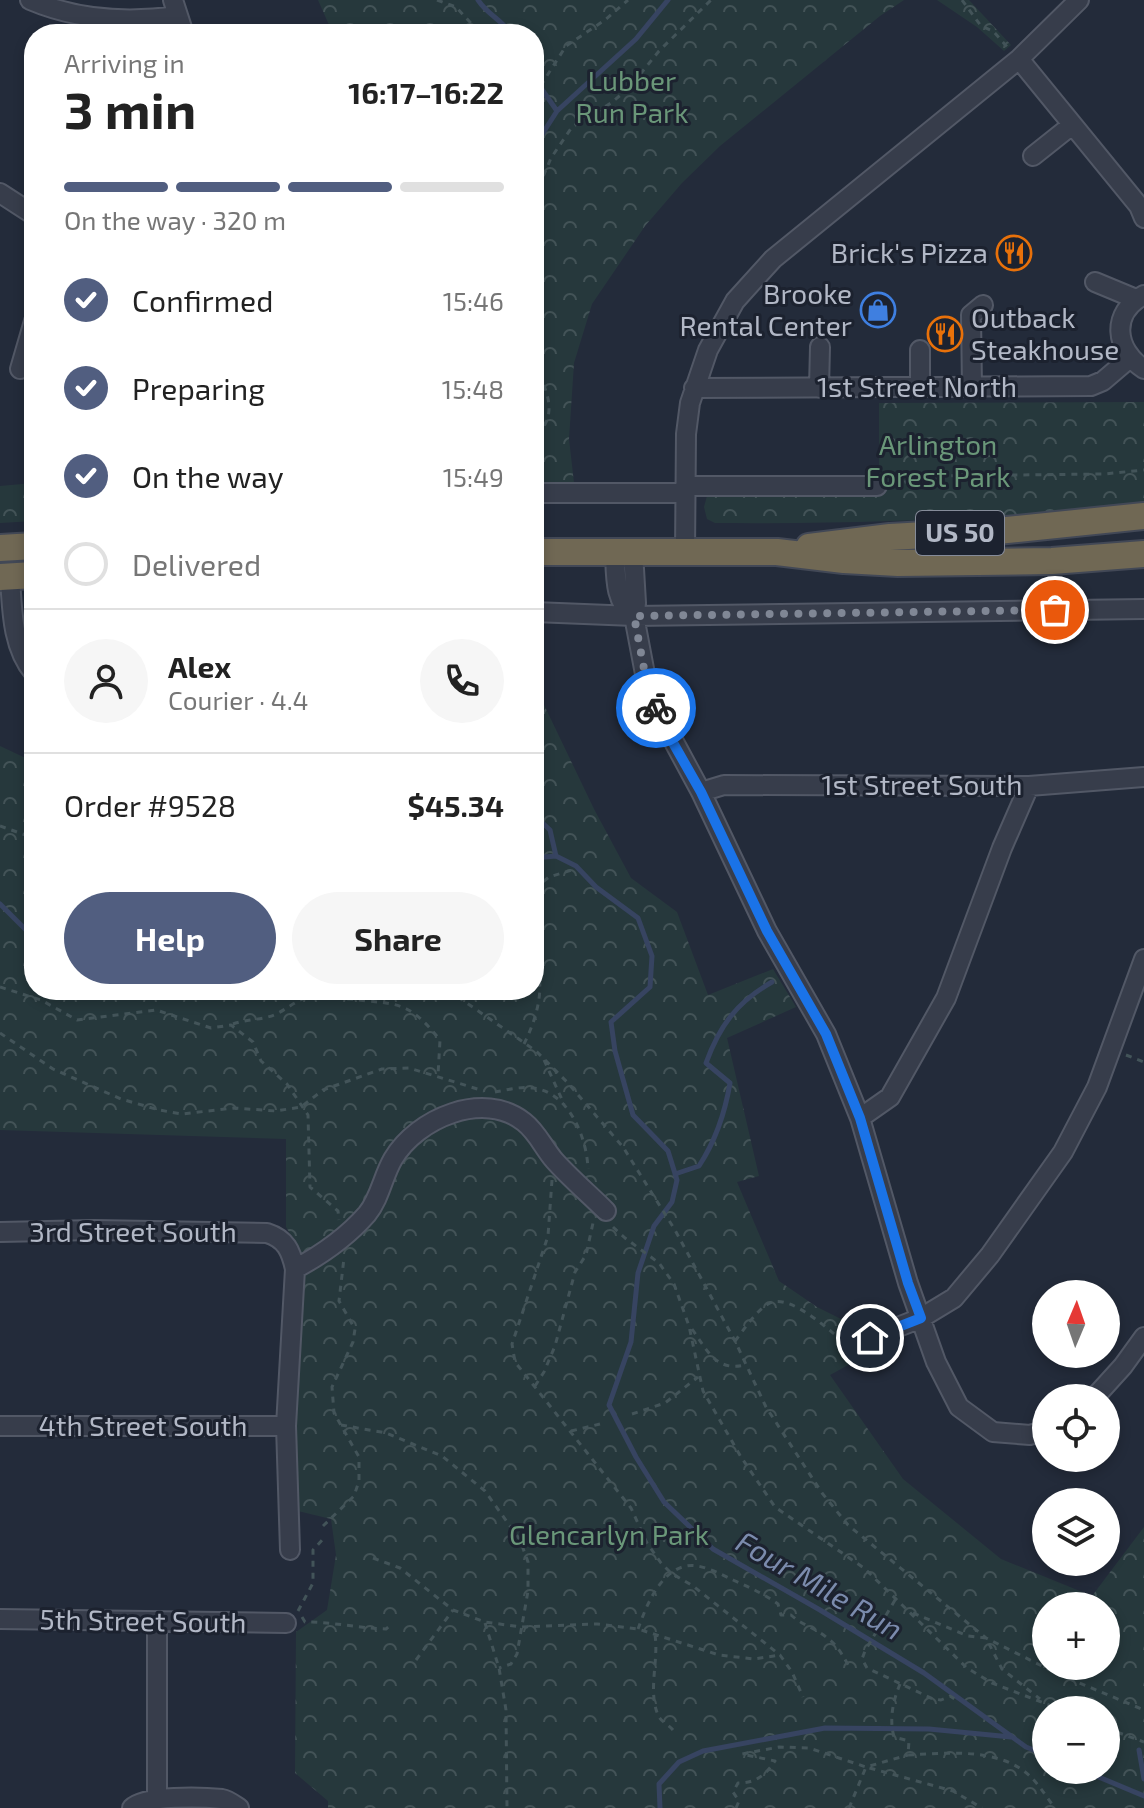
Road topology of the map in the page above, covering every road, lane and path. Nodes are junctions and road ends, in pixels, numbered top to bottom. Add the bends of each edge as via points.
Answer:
1 (30, 0) edge
2 (437, 0) edge
3 (628, 0) edge
4 (711, 0) edge
5 (962, 0) edge
6 (1079, 0) edge
7 (175, 8) edge
8 (472, 24) edge
9 (1019, 59) junction
10 (544, 82) edge
11 (1072, 125) junction
12 (1033, 156) dead end
13 (544, 174) edge
14 (0, 193) edge
15 (1142, 208) edge
16 (24, 209) edge
17 (1095, 282) dead end
18 (1140, 297) edge
19 (983, 305) dead end
20 (820, 347) dead end
21 (920, 350) dead end
22 (24, 355) edge
23 (1137, 363) edge
24 (20, 369) dead end
25 (694, 388) junction
26 (819, 388) junction
27 (920, 388) junction
28 (972, 388) junction
29 (544, 389) edge
30 (544, 430) edge
31 (1144, 470) edge
32 (877, 486) joint
33 (685, 489) junction
34 (544, 493) edge
35 (1144, 516) edge
36 (24, 547) edge
37 (0, 548) edge
38 (544, 552) edge
39 (624, 552) junction
40 (685, 552) junction
41 (777, 552) junction
42 (1144, 554) edge
43 (15, 576) edge
44 (1144, 609) edge
45 (544, 612) edge
46 (634, 616) junction
47 (24, 659) edge
48 (1144, 777) edge
49 (1029, 786) junction
50 (701, 792) junction
51 (0, 826) edge
52 (24, 834) edge
53 (572, 870) dead end
54 (544, 881) edge
55 (1144, 959) edge
56 (0, 987) edge
57 (24, 995) edge
58 (41, 1000) edge
59 (298, 1000) edge
60 (355, 1000) edge
61 (382, 1000) edge
62 (382, 1000) edge
63 (464, 1000) edge
64 (538, 1000) edge
65 (231, 1025) junction
66 (0, 1033) edge
67 (524, 1044) junction
68 (1126, 1055) dead end
69 (543, 1058) junction
70 (1144, 1062) edge
71 (438, 1075) junction
72 (301, 1107) junction
73 (860, 1118) junction
74 (553, 1158) junction
75 (606, 1211) joint
76 (0, 1232) edge
77 (341, 1238) junction
78 (625, 1238) dead end
79 (295, 1269) junction
80 (921, 1318) junction
81 (689, 1326) junction
82 (1144, 1337) edge
83 (870, 1338) joint
84 (735, 1341) junction
85 (745, 1365) junction
86 (699, 1377) junction
87 (1107, 1384) edge
88 (535, 1386) junction
89 (632, 1414) dead end
90 (600, 1424) dead end
91 (341, 1425) junction
92 (0, 1426) edge
93 (286, 1426) junction
94 (571, 1431) junction
95 (1032, 1434) edge
96 (323, 1526) dead end
97 (323, 1539) dead end
98 (290, 1550) dead end
99 (373, 1558) dead end
100 (671, 1573) junction
101 (895, 1600) junction
102 (453, 1610) junction
103 (909, 1612) junction
104 (0, 1619) edge
105 (485, 1622) junction
106 (157, 1623) junction
107 (286, 1623) dead end
108 (392, 1624) dead end
109 (521, 1627) junction
110 (638, 1629) junction
111 (655, 1635) junction
112 (986, 1638) junction
113 (780, 1655) junction
114 (416, 1660) dead end
115 (499, 1668) junction
116 (851, 1670) dead end
117 (900, 1684) junction
118 (1036, 1696) edge
119 (803, 1697) dead end
120 (1032, 1697) edge
121 (956, 1700) dead end
122 (1144, 1710) edge
123 (673, 1730) dead end
124 (1120, 1733) edge
125 (1144, 1742) edge
126 (908, 1755) junction
127 (866, 1767) junction
128 (157, 1798) junction
129 (132, 1808) edge
130 (239, 1808) edge
131 (507, 1808) edge
132 (736, 1808) edge
133 (849, 1808) edge
134 (982, 1808) edge
135 (1055, 1808) edge

1 - 7 street via 94,18 147,20
2 - 8 path via 456,7
3 - 10 path via 566,46
4 - 13 path via 629,88 572,127
5 - 9 path via 981,26 993,31
6 - 9 street
9 - 11 street
9 - 25 street via 773,259 735,301
11 - 12 street
11 - 15 street
14 - 16 street
17 - 18 street
18 - 23 street via 1121,325 1121,340
19 - 28 street via 971,315
20 - 26 street
21 - 27 street
22 - 24 street
23 - 28 street, 1st Street North via 1091,386
25 - 26 street, 1st Street North
25 - 33 street
26 - 27 street, 1st Street North
27 - 28 street, 1st Street North
29 - 30 path via 549,415
31 - 32 path via 923,476 898,486
32 - 33 street
33 - 34 street
33 - 40 street
35 - 41 highway, US 50
36 - 37 highway
38 - 39 highway, US 50
39 - 40 highway, US 50
39 - 46 street
40 - 41 highway, US 50
41 - 42 highway, US 50 via 898,563
43 - 47 street via 17,638
44 - 46 street
45 - 46 street
46 - 50 street via 652,698
48 - 49 street, 1st Street South
49 - 50 street, 1st Street South via 724,785
49 - 73 street via 946,998 890,1097
50 - 73 street via 767,931 826,1034
51 - 52 path
53 - 54 path
55 - 80 street via 1097,1087 1063,1152 954,1298
56 - 57 path
58 - 65 path via 77,1020 156,1010 211,1028
59 - 65 path via 271,1016
60 - 62 path
61 - 71 path via 424,1020 440,1040
63 - 67 path
64 - 67 path
65 - 72 path via 253,1042 261,1061 287,1084
66 - 72 path via 53,1069 159,1110 182,1114
67 - 69 path
68 - 70 path
69 - 71 path via 565,1108 537,1088 490,1092
69 - 84 path via 623,1147
71 - 72 path via 382,1069 323,1090
72 - 77 path via 308,1115 310,1187 338,1211
73 - 80 street
74 - 75 street
74 - 77 street via 525,1122 506,1110 483,1107 433,1121 408,1139 370,1211
74 - 88 path via 548,1236 512,1344 515,1362
75 - 88 path via 591,1227 551,1357
76 - 79 street, 3rd Street South via 267,1233 285,1244
77 - 79 street
77 - 91 path via 346,1247 339,1301 355,1329 332,1387 334,1413
78 - 81 path via 659,1263 674,1284
79 - 93 street
80 - 83 street
80 - 95 street via 959,1407 993,1432
81 - 85 path via 723,1366
81 - 86 path
82 - 87 street
83 - 84 path via 851,1348 816,1319 781,1301 764,1308
84 - 85 path
85 - 112 path via 774,1420 848,1525
86 - 89 path via 665,1403
86 - 101 path via 741,1457 775,1507 864,1568
88 - 94 path
90 - 94 path
91 - 96 path via 359,1457 359,1481 354,1496
91 - 109 path via 386,1433 442,1456 485,1491 520,1540 528,1562
92 - 93 street, 4th Street South
93 - 98 street
94 - 100 path via 631,1508 647,1543
97 - 108 path via 313,1550 313,1583 298,1609 305,1622 365,1629
99 - 102 path via 400,1568
100 - 110 path via 649,1599
100 - 113 path
100 - 116 path via 687,1565 710,1569 766,1595 778,1604 781,1615 791,1615 827,1637
101 - 103 path
101 - 117 path via 862,1659 867,1668
102 - 105 path
102 - 114 path
103 - 112 path
103 - 120 path via 967,1668
104 - 106 street, 5th Street South
105 - 109 path
105 - 115 path
106 - 107 street, 5th Street South
106 - 128 street
109 - 110 path via 597,1624
109 - 115 path via 517,1654 511,1664
110 - 111 path
111 - 113 path via 719,1655
111 - 123 path via 659,1718
112 - 118 path via 1002,1669
112 - 122 path
113 - 119 path
115 - 131 path via 506,1710
117 - 121 path via 933,1699
117 - 126 path via 892,1733 909,1741
124 - 125 path
126 - 127 path
126 - 135 path via 973,1755 1014,1764
127 - 132 path via 809,1748 742,1754 775,1761 752,1783 738,1783 733,1792 739,1801
127 - 133 path
127 - 134 path via 953,1791
128 - 129 street
128 - 130 street via 226,1799

